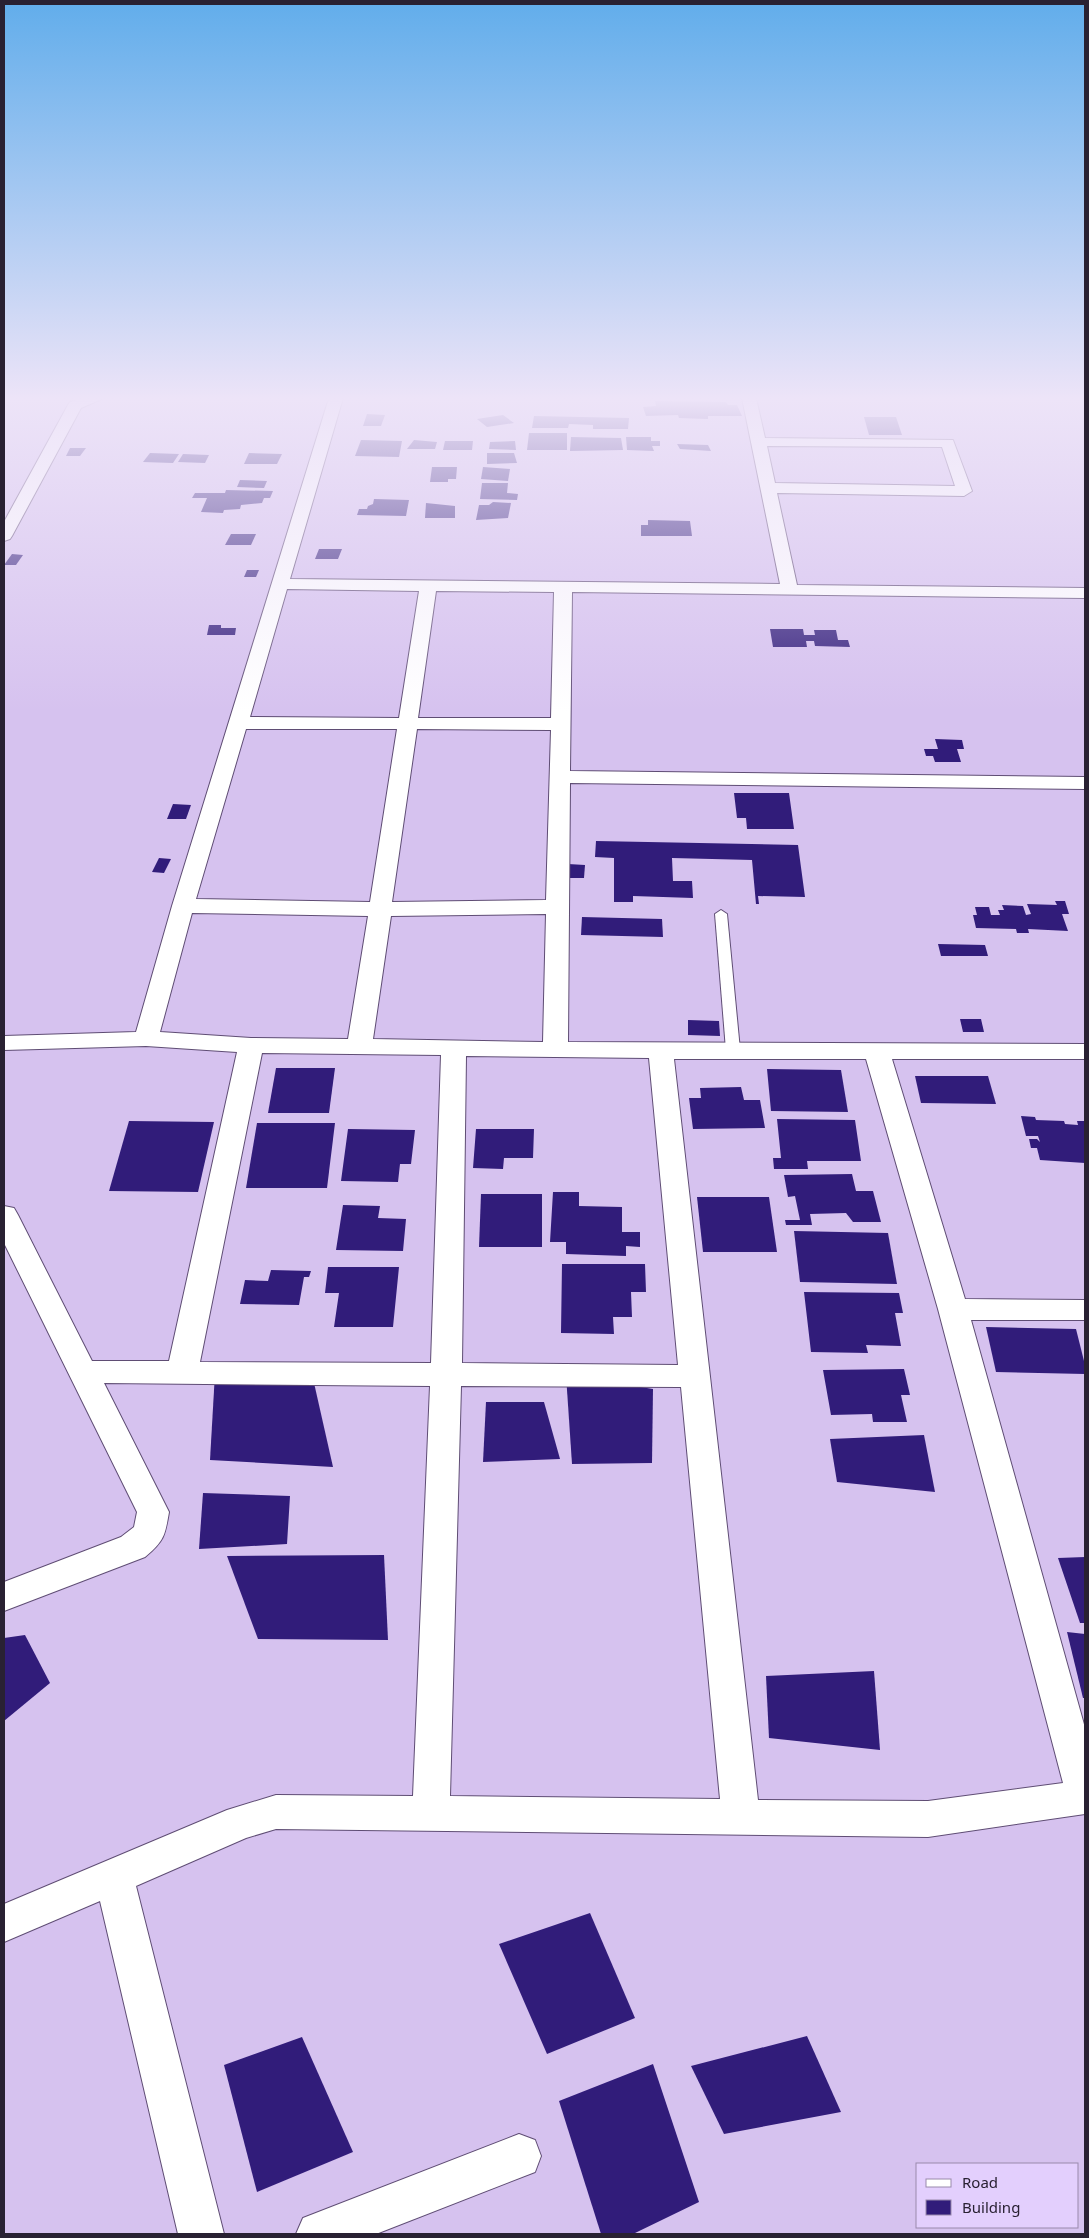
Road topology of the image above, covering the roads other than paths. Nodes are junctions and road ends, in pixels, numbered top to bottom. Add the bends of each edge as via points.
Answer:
1 (22, 502) edge
2 (305, 502) edge
3 (772, 502) edge
4 (4, 536) edge
5 (281, 584) junction
6 (428, 586) junction
7 (563, 588) junction
8 (790, 591) junction
9 (1085, 593) edge
10 (238, 723) junction
11 (407, 724) junction
12 (560, 724) junction
13 (560, 777) junction
14 (1085, 783) edge
15 (183, 906) junction
16 (557, 908) junction
17 (378, 909) junction
18 (721, 914) dead end
19 (146, 1038) junction
20 (4, 1042) edge
21 (251, 1045) junction
22 (360, 1045) junction
23 (454, 1048) junction
24 (555, 1049) junction
25 (733, 1050) junction
26 (661, 1051) junction
27 (1085, 1051) edge
28 (877, 1052) junction
29 (4, 1215) edge
30 (953, 1310) junction
31 (1085, 1310) edge
32 (82, 1372) junction
33 (182, 1373) junction
34 (446, 1375) junction
35 (696, 1376) junction
36 (4, 1597) edge
37 (1085, 1796) edge
38 (431, 1813) junction
39 (741, 1818) junction
40 (114, 1877) junction
41 (4, 1923) edge
42 (519, 2156) dead end
43 (201, 2234) edge
44 (319, 2234) edge

1 - 4 street
2 - 5 street
3 - 8 street
5 - 6 street
5 - 10 street
6 - 7 street
6 - 11 street
7 - 8 street
7 - 12 street
8 - 9 street
10 - 11 street
10 - 15 street
11 - 12 street
11 - 17 street
12 - 13 street
13 - 14 street
13 - 16 street
15 - 17 street
15 - 19 street
16 - 17 street
16 - 24 street
17 - 22 street
18 - 25 lane
19 - 20 street
19 - 21 street
21 - 22 street
21 - 33 street
22 - 23 street
23 - 24 street
23 - 34 street
24 - 26 street
25 - 26 street
25 - 28 street
26 - 35 street
27 - 28 street
28 - 30 street
29 - 32 street
30 - 31 street
30 - 37 street
32 - 33 street
32 - 36 street via 153,1512 150,1534 133,1547
33 - 34 street
34 - 35 street
34 - 38 street
35 - 39 street
37 - 39 street via 928,1819
38 - 39 street
38 - 40 street via 276,1812 242,1822
40 - 41 street
40 - 43 street
42 - 44 street

